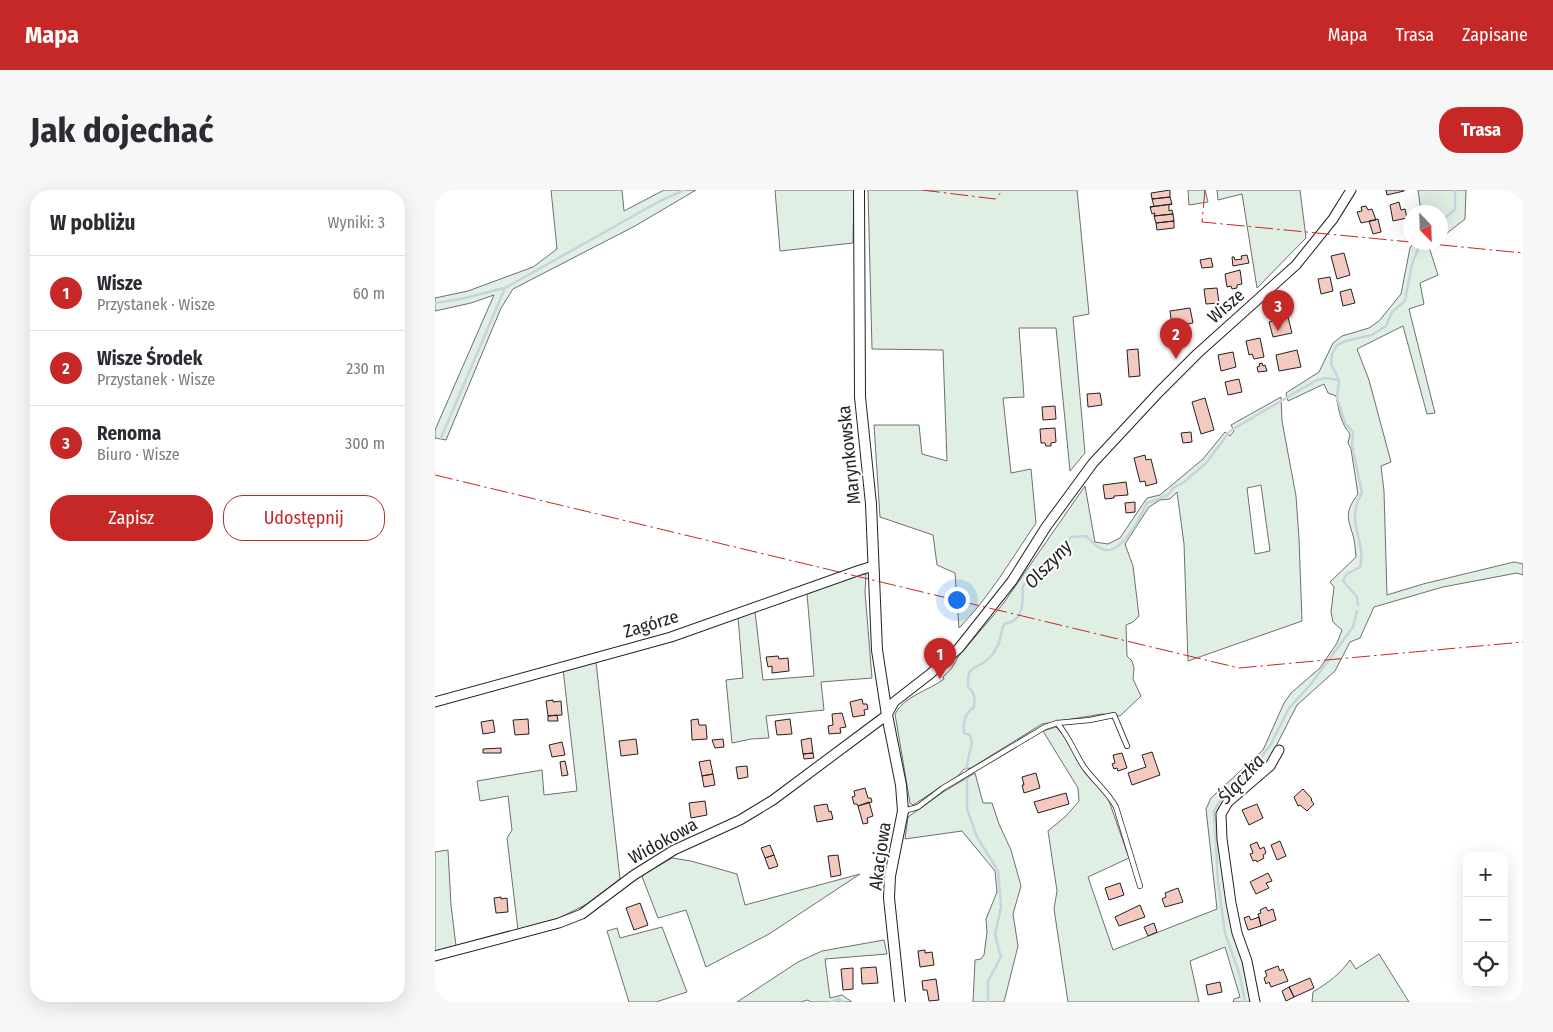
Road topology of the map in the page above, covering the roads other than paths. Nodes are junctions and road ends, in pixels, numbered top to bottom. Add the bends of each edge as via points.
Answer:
1 (859, 190) edge
2 (1351, 190) edge
3 (873, 566) junction
4 (435, 702) edge
5 (887, 715) junction
6 (1057, 723) junction
7 (1127, 746) dead end
8 (1279, 750) dead end
9 (903, 811) junction
10 (1140, 886) dead end
11 (435, 956) edge
12 (900, 1002) edge
13 (1255, 1002) edge

1 - 3 street, Marynkowska via 860,397 871,504
2 - 5 street, Wisze via 1333,219 1296,265 1197,354 1093,463 1046,527 1012,581 959,648 894,702
3 - 4 street, Zagórze via 671,637
3 - 5 street, Marynkowska via 877,650
5 - 9 street, Akacjowa
5 - 11 street, Widokowa via 773,800 740,820 674,850 581,914 559,923
6 - 7 lane via 1114,715
6 - 9 lane via 1023,739 918,807
6 - 10 lane via 1085,769 1111,797
8 - 13 street via 1270,766 1228,802 1221,814 1231,903
9 - 12 street, Akacjowa via 890,876 889,898

